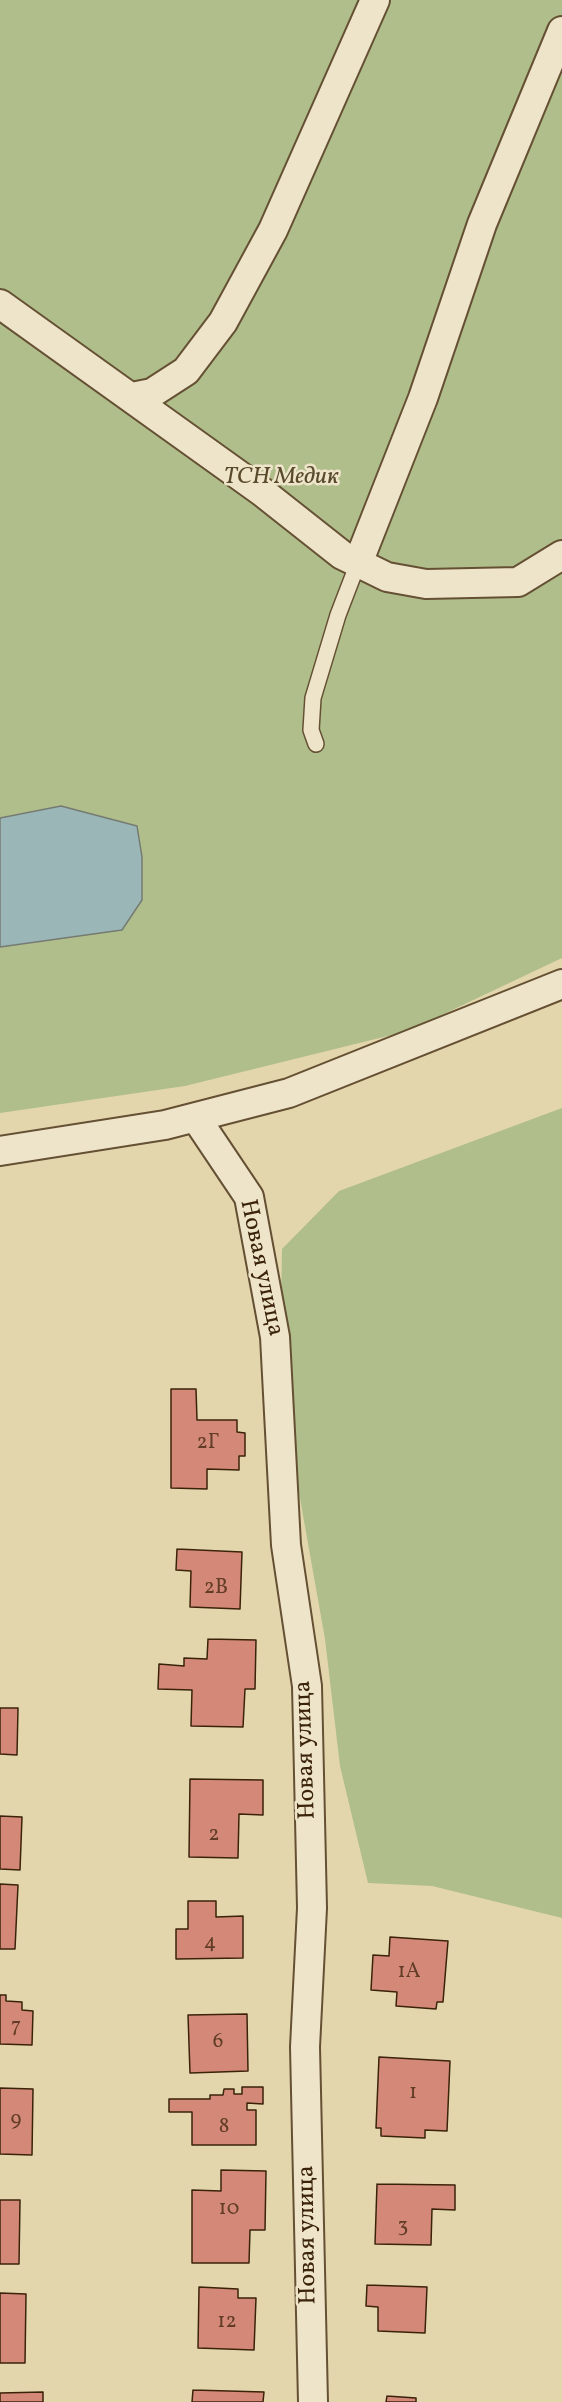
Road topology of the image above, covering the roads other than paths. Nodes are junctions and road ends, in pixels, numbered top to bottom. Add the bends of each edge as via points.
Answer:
1 (375, 0) edge
2 (562, 31) edge
3 (0, 304) edge
4 (132, 397) junction
5 (562, 555) edge
6 (358, 563) junction
7 (316, 744) dead end
8 (562, 984) edge
9 (196, 1118) junction
10 (0, 1151) edge
11 (313, 2402) edge

1 - 4 street via 273,230 223,322 186,371 152,393
2 - 6 street via 482,224 423,398
3 - 4 street
4 - 6 street via 342,555
5 - 6 street via 518,582 426,584 387,577
6 - 7 lane via 313,699 311,730
8 - 9 street via 289,1093
9 - 10 street
9 - 11 street, Новая улица via 249,1197 275,1337 286,1545 307,1686 312,1908 304,2047

